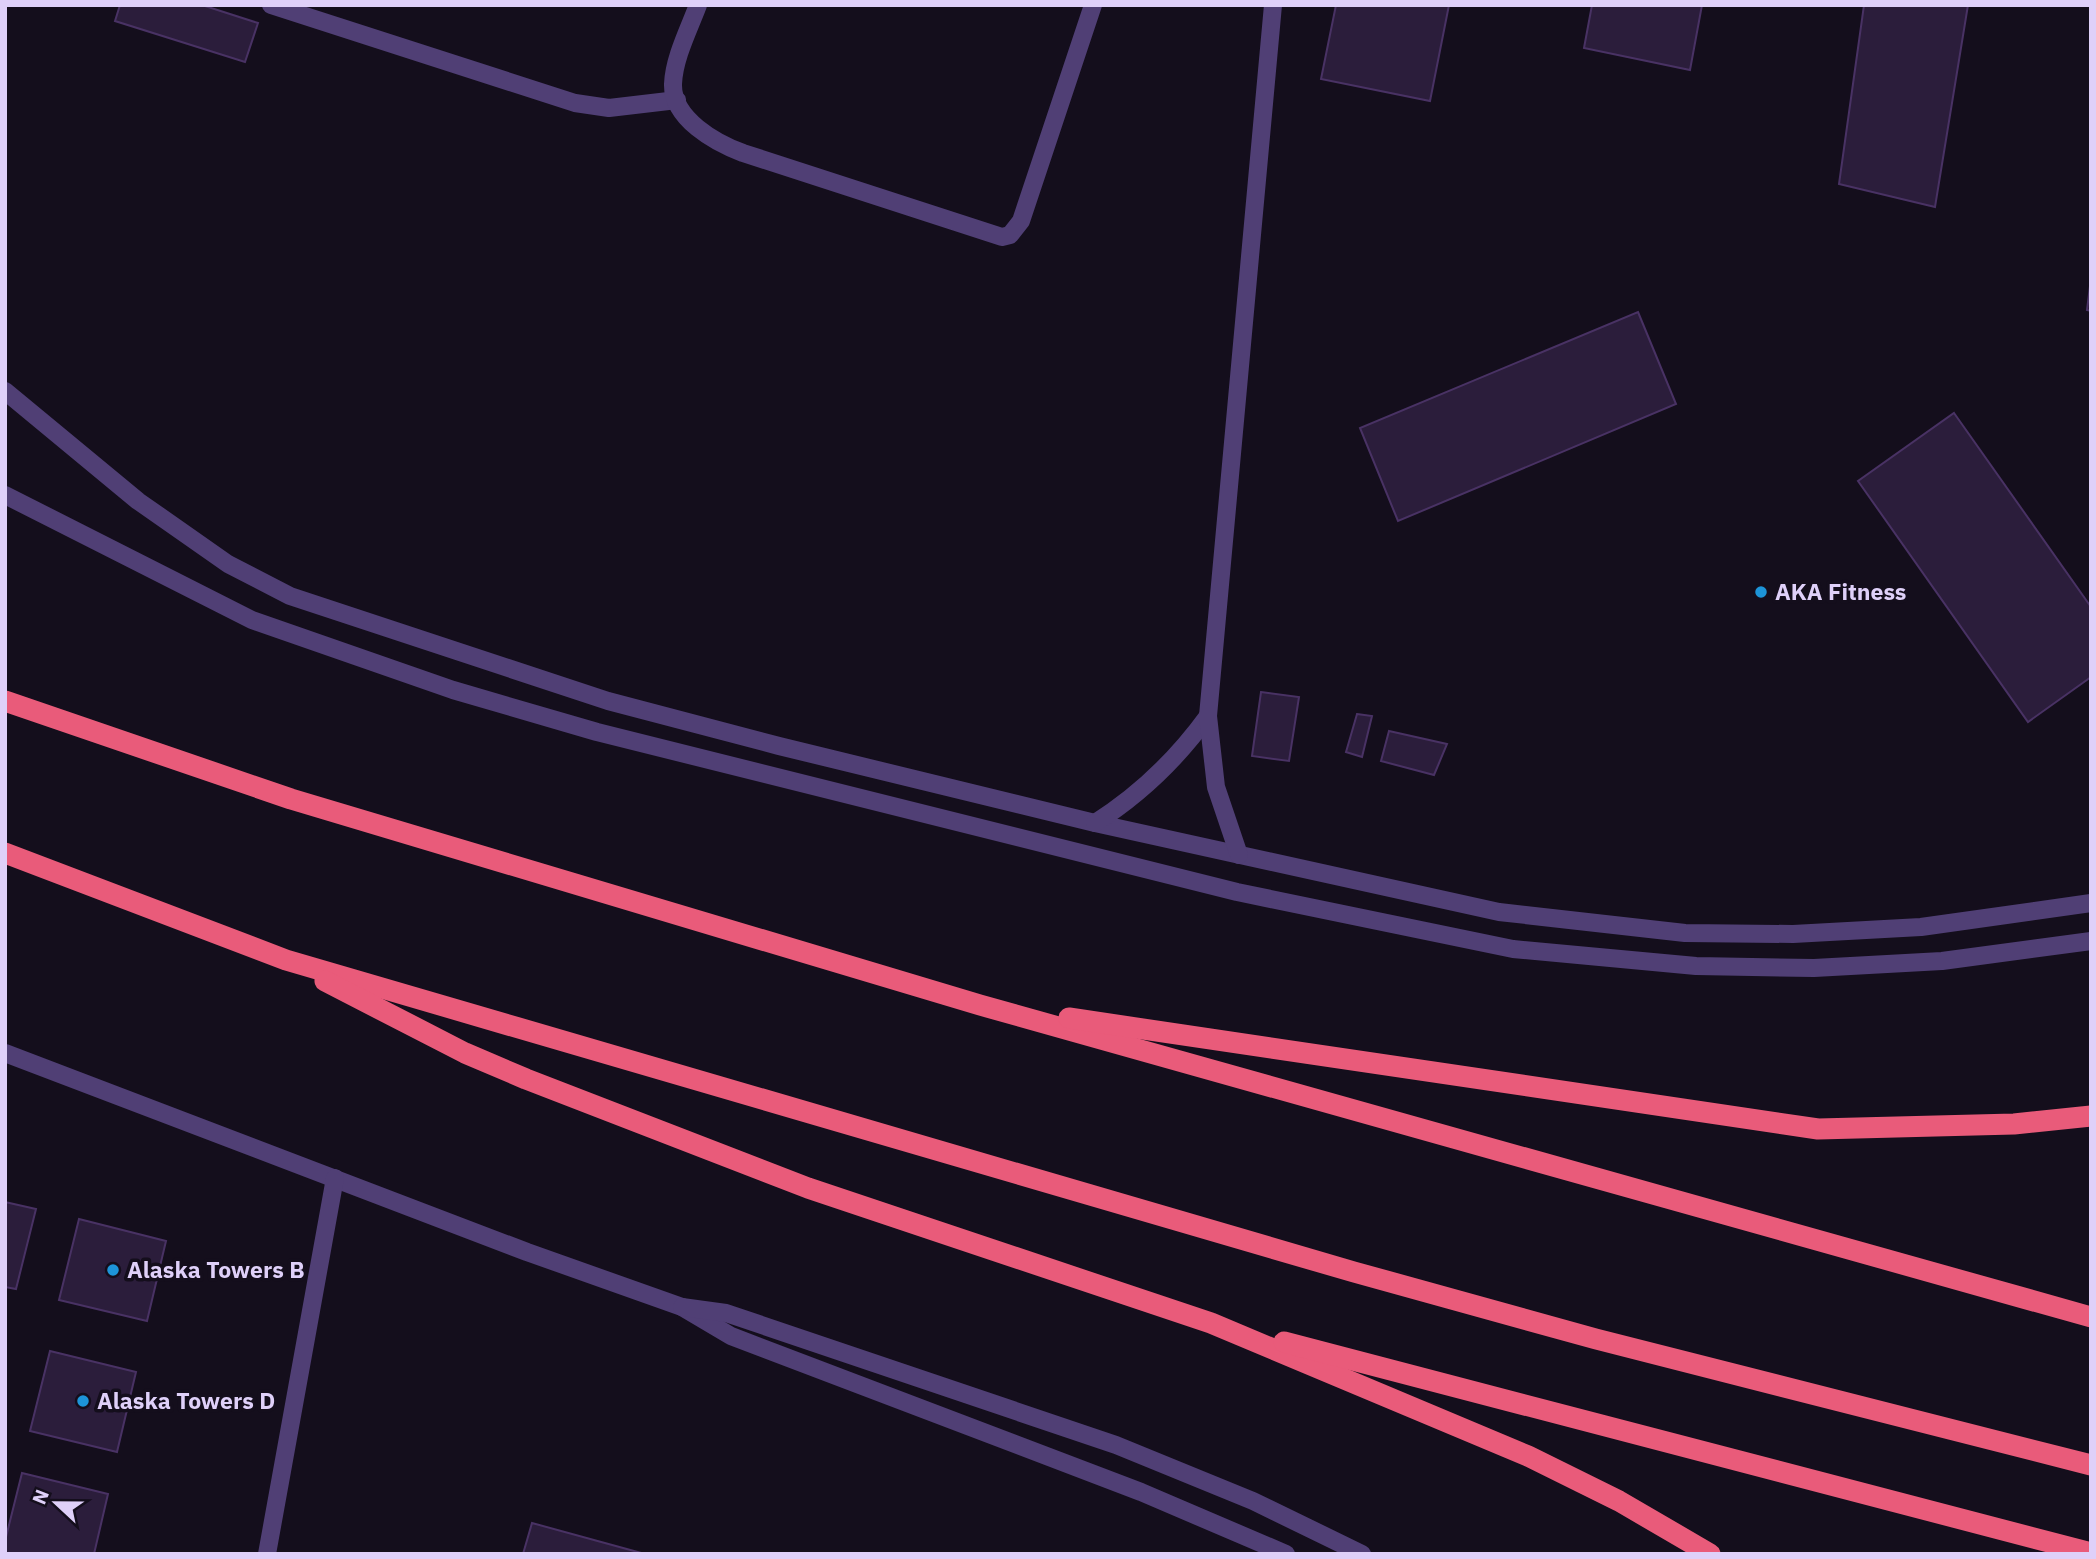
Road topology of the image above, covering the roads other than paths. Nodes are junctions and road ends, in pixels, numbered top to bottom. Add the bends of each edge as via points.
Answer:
1 (271, 5) edge
2 (698, 5) edge
3 (1093, 5) edge
4 (1273, 5) edge
5 (677, 100) junction
6 (5, 391) edge
7 (5, 495) edge
8 (5, 701) edge
9 (1209, 716) junction
10 (1095, 823) junction
11 (5, 853) edge
12 (1240, 855) junction
13 (2091, 904) edge
14 (2091, 941) edge
15 (286, 960) junction
16 (980, 1005) junction
17 (5, 1053) edge
18 (2091, 1116) edge
19 (335, 1178) junction
20 (682, 1307) junction
21 (2091, 1317) edge
22 (1211, 1323) junction
23 (2091, 1465) edge
24 (2091, 1553) edge
25 (267, 1554) edge
26 (1286, 1554) edge
27 (1362, 1554) edge
28 (1710, 1554) edge

1 - 5 street via 575,103 609,107
2 - 5 street via 674,76
3 - 5 street via 1021,221 1010,235 994,237 743,153 706,135
4 - 9 street
6 - 10 street via 138,501 202,546 259,581 320,608 621,704
7 - 14 street via 252,620 453,690 768,776 1250,894 1513,949 1696,966 1814,968 1942,961
8 - 16 highway via 291,799
9 - 10 street via 1157,776
9 - 12 street via 1216,787
10 - 12 street
11 - 15 highway
12 - 13 street via 1499,912 1685,933 1921,928
15 - 22 highway via 398,1020 526,1079 808,1188
15 - 23 highway via 1609,1343
16 - 18 highway via 1818,1129 2014,1124
16 - 21 highway
17 - 19 street
19 - 20 street
19 - 25 street
20 - 26 street via 731,1336 1141,1492
20 - 27 street via 726,1313 1116,1445 1253,1501
22 - 24 highway
22 - 28 highway via 1528,1456

